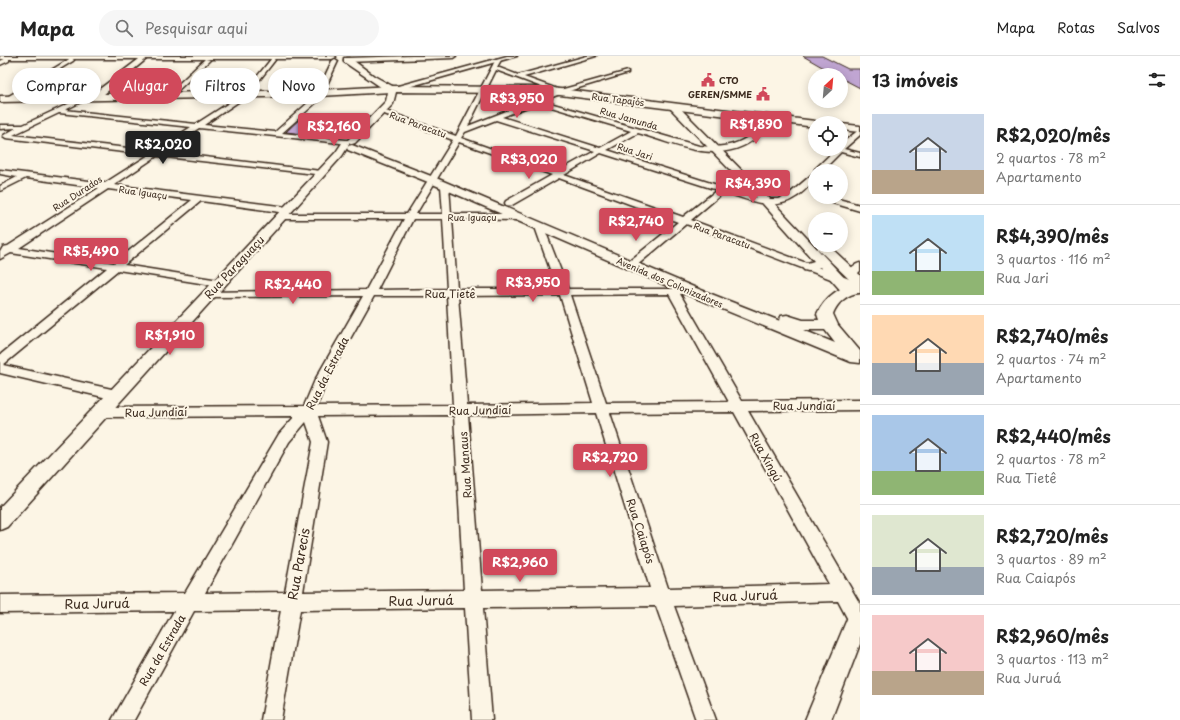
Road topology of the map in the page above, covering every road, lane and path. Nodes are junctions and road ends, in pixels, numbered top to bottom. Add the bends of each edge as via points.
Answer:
1 (411, 56) edge
2 (420, 56) edge
3 (453, 56) edge
4 (514, 56) edge
5 (594, 56) edge
6 (30, 57) edge
7 (193, 57) edge
8 (262, 57) edge
9 (74, 58) edge
10 (141, 58) edge
11 (339, 58) edge
12 (2, 60) edge
13 (207, 60) junction
14 (272, 60) junction
15 (498, 60) junction
16 (495, 68) junction
17 (626, 72) dead end
18 (260, 74) edge
19 (329, 76) edge
20 (520, 76) junction
21 (182, 84) edge
22 (483, 89) junction
23 (101, 91) edge
24 (388, 92) junction
25 (560, 92) junction
26 (329, 94) edge
27 (190, 97) edge
28 (101, 98) edge
29 (2, 100) edge
30 (12, 100) edge
31 (537, 101) junction
32 (73, 104) edge
33 (230, 104) edge
34 (313, 104) edge
35 (678, 107) junction
36 (58, 111) junction
37 (381, 111) junction
38 (497, 118) junction
39 (776, 119) junction
40 (808, 123) edge
41 (0, 126) edge
42 (27, 126) junction
43 (197, 127) junction
44 (848, 128) edge
45 (638, 130) junction
46 (860, 130) edge
47 (459, 134) junction
48 (276, 135) junction
49 (3, 137) edge
50 (848, 141) edge
51 (352, 143) junction
52 (721, 150) junction
53 (601, 151) junction
54 (848, 151) edge
55 (155, 154) junction
56 (860, 155) edge
57 (833, 156) edge
58 (825, 164) edge
59 (0, 172) edge
60 (321, 174) junction
61 (558, 175) junction
62 (24, 176) junction
63 (434, 176) junction
64 (808, 181) edge
65 (106, 186) junction
66 (446, 186) junction
67 (0, 189) edge
68 (722, 190) junction
69 (800, 190) junction
70 (808, 192) edge
71 (198, 199) junction
72 (767, 202) junction
73 (780, 202) junction
74 (509, 203) junction
75 (846, 204) edge
76 (860, 208) edge
77 (284, 213) junction
78 (410, 217) junction
79 (448, 217) junction
80 (519, 217) junction
81 (795, 218) dead end
82 (685, 221) junction
83 (540, 227) junction
84 (5, 249) edge
85 (829, 252) edge
86 (0, 256) edge
87 (635, 262) junction
88 (824, 262) junction
89 (839, 262) junction
90 (115, 266) junction
91 (860, 266) edge
92 (808, 267) junction
93 (219, 283) junction
94 (853, 284) edge
95 (673, 291) junction
96 (691, 291) junction
97 (453, 292) junction
98 (564, 292) junction
99 (370, 293) junction
100 (209, 294) junction
101 (830, 325) junction
102 (858, 360) edge
103 (0, 362) edge
104 (0, 369) edge
105 (116, 394) junction
106 (737, 405) junction
107 (860, 405) edge
108 (602, 408) junction
109 (309, 410) junction
110 (462, 410) junction
111 (100, 412) junction
112 (0, 521) edge
113 (842, 592) junction
114 (662, 597) junction
115 (474, 599) junction
116 (292, 601) junction
117 (190, 602) junction
118 (0, 604) edge
119 (859, 619) edge
120 (122, 720) edge
121 (271, 720) edge
122 (482, 720) edge
123 (706, 720) edge
124 (818, 720) edge

1 - 2 street
1 - 11 street
3 - 11 street
4 - 15 street
5 - 20 street
6 - 9 main road
6 - 12 main road
7 - 8 main road
7 - 10 main road
8 - 11 main road
9 - 10 main road
9 - 12 main road
9 - 29 street
10 - 13 main road
10 - 23 street
11 - 14 main road
11 - 19 street
11 - 24 main road
13 - 14 main road
13 - 21 street
14 - 18 street, Rua Durados
15 - 16 street, Rua da Estrada
15 - 24 street
16 - 20 street
16 - 22 street, Rua da Estrada
17 - 25 street
20 - 25 street
22 - 24 main road, Rua Tapajós
22 - 25 main road, Rua Tapajós
22 - 47 street, Rua da Estrada
24 - 26 main road, Rua Tapajós
24 - 37 main road, Rua Paraguaçu via 390,102
25 - 31 street
25 - 35 main road, Rua Tapajós
27 - 28 main road
29 - 30 main road
31 - 38 street
31 - 45 street, Rua Jamunda
32 - 36 street
33 - 43 street, Rua Durados
34 - 48 street
35 - 39 main road, Rua Tapajós
35 - 52 street
36 - 42 street
36 - 43 street
37 - 47 street, Rua Paracatu
37 - 51 main road, Rua Paraguaçu
38 - 47 street
38 - 53 street, Rua Jari
39 - 40 main road, Rua Tapajós
39 - 52 street via 738,146
41 - 42 street
42 - 49 street
43 - 48 street
43 - 55 street, Rua Durados
44 - 46 main road
45 - 52 street, Rua Jamunda via 698,148
45 - 53 street
46 - 50 street
47 - 61 street, Rua Paracatu
47 - 63 street, Rua da Estrada
48 - 51 street
49 - 55 street
51 - 60 street, Rua Paraguaçu
51 - 63 main road, Avenida dos Colonizadores
52 - 72 street
52 - 73 street
53 - 61 street
53 - 68 street, Rua Jari
54 - 56 street
55 - 60 street
55 - 65 street, Rua Durados
57 - 58 street
59 - 62 street, Rua Iguaçu
60 - 77 street, Rua Paraguaçu
61 - 74 street
61 - 82 street, Rua Paracatu
62 - 65 street, Rua Iguaçu
62 - 67 street
63 - 66 main road, Avenida dos Colonizadores
63 - 74 main road, Avenida dos Colonizadores
63 - 78 street, Rua da Estrada
64 - 69 street
65 - 71 street, Rua Iguaçu
65 - 84 street, Rua Durados
66 - 79 street, Rua Manaus
66 - 80 main road, Avenida dos Colonizadores
68 - 72 street, Rua Jari
68 - 82 street
69 - 70 street
69 - 73 street via 789,200
71 - 77 street, Rua Iguaçu
71 - 90 street
72 - 73 street, Rua Jari
72 - 88 street
73 - 81 street
74 - 87 main road, Avenida dos Colonizadores
75 - 76 street
77 - 78 street, Rua Iguaçu
77 - 93 street, Rua Paraguaçu
78 - 79 street, Rua Iguaçu
78 - 99 street, Rua da Estrada
79 - 80 street, Rua Iguaçu
79 - 97 street, Rua Manaus
80 - 83 main road, Avenida dos Colonizadores
82 - 87 street
82 - 92 street, Rua Paracatu
83 - 87 main road, Avenida dos Colonizadores
83 - 98 street, Rua Caiapós
84 - 86 street, Rua Durados
84 - 90 street
85 - 89 street
87 - 96 main road, Avenida dos Colonizadores
87 - 101 main road, Avenida dos Colonizadores via 802,325
88 - 92 street
88 - 94 street
89 - 91 street
89 - 94 street
90 - 93 street
90 - 103 street
91 - 94 street
92 - 94 street, Rua Paracatu
93 - 100 street, Rua Paraguaçu
94 - 101 main road via 839,295 825,314 825,319
95 - 96 street, Rua Tietê
95 - 98 street, Rua Tietê
95 - 106 street, Rua Xingú
96 - 102 main road, Avenida dos Colonizadores
97 - 98 street, Rua Tietê
97 - 99 street, Rua Tietê
97 - 110 street, Rua Manaus
98 - 108 street, Rua Caiapós
99 - 100 street, Rua Tietê
99 - 109 street, Rua da Estrada via 321,380
100 - 105 street, Rua Paraguaçu
101 - 102 main road
104 - 105 street, Rua Jundiaí
105 - 111 street, Rua Paraguaçu
106 - 107 street, Rua Jundiaí
106 - 108 street, Rua Jundiaí
106 - 113 street, Rua Xingú
108 - 110 street, Rua Jundiaí
108 - 114 street, Rua Caiapós
109 - 110 street, Rua Jundiaí
109 - 111 street, Rua Jundiaí
109 - 116 street, Rua Parecis via 320,442
109 - 117 street, Rua da Estrada via 284,438
110 - 115 street, Rua Manaus
111 - 112 street, Rua Paraguaçu
113 - 114 street, Rua Juruá
113 - 119 street, Rua Xingú
114 - 115 street, Rua Juruá
114 - 123 street, Rua Caiapós
115 - 116 street, Rua Juruá
115 - 122 street, Rua Manaus
116 - 117 street, Rua Juruá
116 - 121 street, Rua Parecis
117 - 118 street, Rua Juruá
117 - 120 street, Rua da Estrada
119 - 124 street

